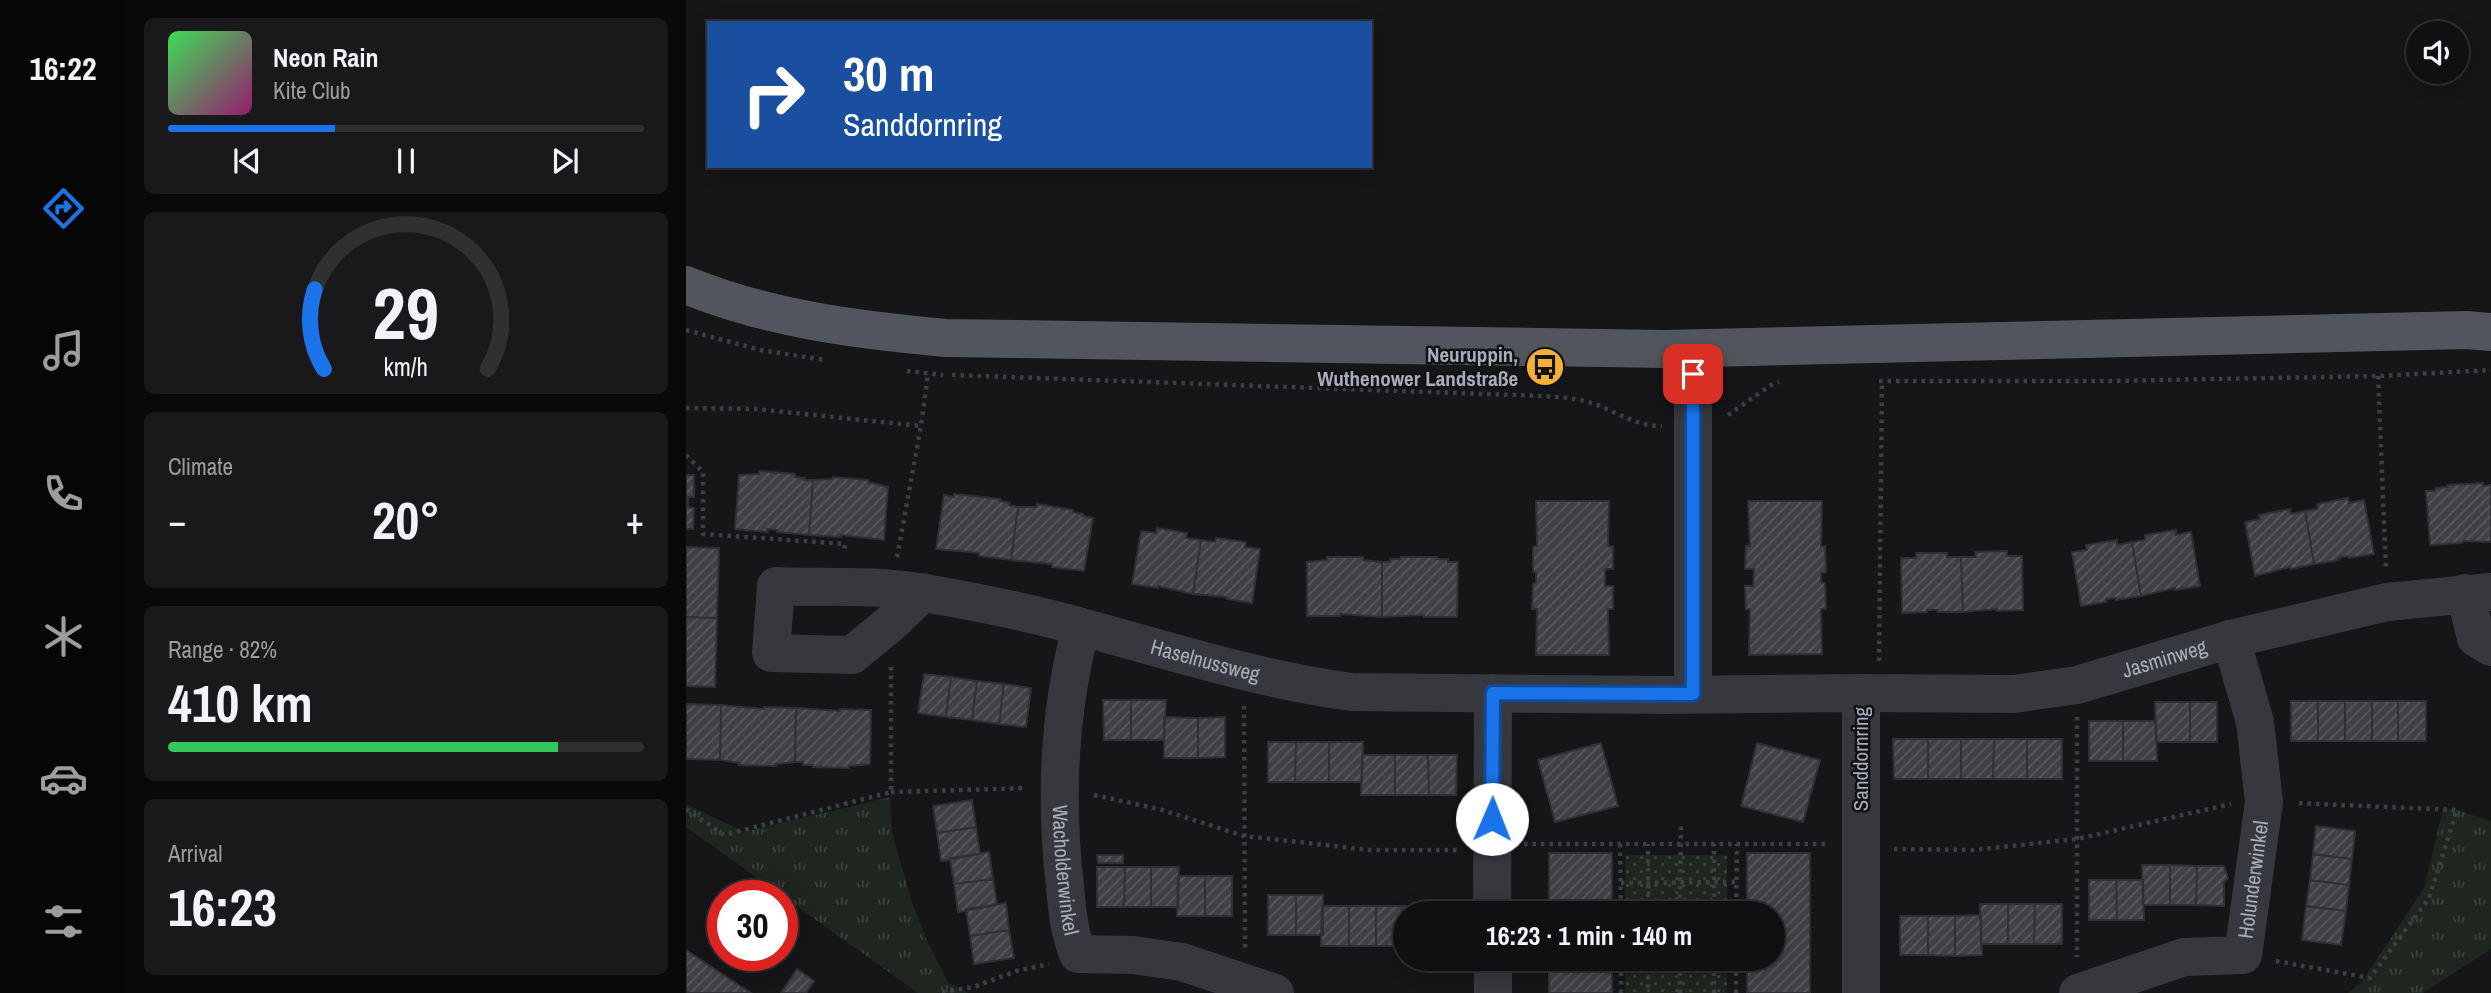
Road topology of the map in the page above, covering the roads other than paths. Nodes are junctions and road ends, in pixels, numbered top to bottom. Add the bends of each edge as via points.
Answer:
1 (686, 285) edge
2 (2491, 332) edge
3 (1679, 349) junction
4 (2478, 592) edge
5 (902, 601) junction
6 (1081, 626) junction
7 (2231, 639) junction
8 (2491, 647) edge
9 (1493, 693) junction
10 (1870, 693) junction
11 (1680, 695) junction
12 (1493, 901) edge
13 (1493, 971) edge
14 (2077, 979) edge
15 (1260, 989) edge
16 (1493, 993) edge
17 (1861, 993) edge

1 - 3 main road via 753,309 811,321 946,338
2 - 3 main road
3 - 11 street
4 - 7 street, Jasminweg via 2387,603
4 - 8 street, Jasminweg via 2476,638
5 - 5 street, Haselnussweg via 842,588 776,586 771,653 852,655
5 - 6 street, Haselnussweg
6 - 9 street, Haselnussweg via 1303,686 1353,692
6 - 15 street, Wacholderwinkel via 1071,663 1060,751 1060,849 1070,937 1078,954 1182,962
7 - 10 street, Jasminweg via 2077,685 2014,694
7 - 14 street, Holunderwinkel via 2255,722 2264,802 2243,955 2184,957
9 - 11 street, Sanddornring
9 - 12 street
10 - 11 street, Sanddornring
10 - 17 street, Sanddornring
13 - 16 street

